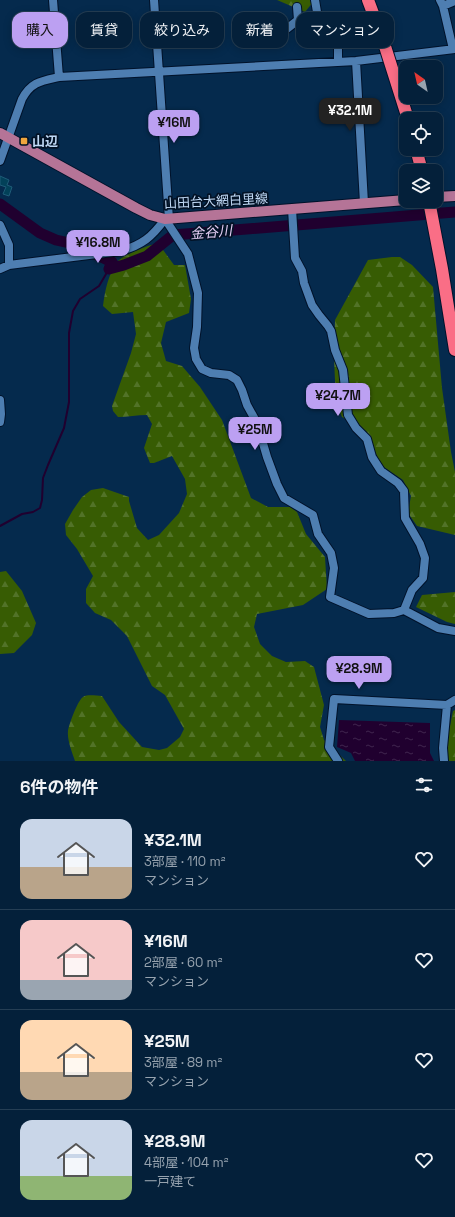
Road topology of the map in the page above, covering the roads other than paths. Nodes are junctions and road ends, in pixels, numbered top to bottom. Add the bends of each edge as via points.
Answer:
1 (53, 0) edge
2 (154, 0) edge
3 (316, 0) edge
4 (368, 0) edge
5 (455, 1) edge
6 (441, 3) edge
7 (297, 8) dead end
8 (297, 12) edge
9 (317, 12) edge
10 (296, 22) edge
11 (288, 28) edge
12 (338, 48) edge
13 (454, 49) edge
14 (356, 61) junction
15 (338, 62) junction
16 (159, 71) junction
17 (59, 77) junction
18 (406, 112) edge
19 (4, 136) edge
20 (0, 162) edge
21 (455, 196) edge
22 (443, 197) edge
23 (399, 200) edge
24 (364, 203) junction
25 (430, 208) edge
26 (292, 209) junction
27 (167, 219) junction
28 (0, 225) edge
29 (10, 265) junction
30 (0, 270) edge
31 (455, 350) edge
32 (0, 400) edge
33 (0, 422) edge
34 (404, 610) junction
35 (455, 631) edge
36 (455, 700) edge
37 (446, 705) junction
38 (338, 761) edge
39 (444, 761) edge

1 - 17 street
2 - 16 street
3 - 9 street
4 - 18 highway, bridge
5 - 6 street
6 - 13 street
7 - 8 street
10 - 11 street
12 - 15 street
13 - 14 street
14 - 15 street
14 - 24 street
15 - 16 street
16 - 17 street
16 - 27 street
17 - 19 street via 40,81 27,90
19 - 20 street
19 - 27 main road, 山田台大網白里線 via 136,208
21 - 22 main road
23 - 24 main road, 山田台大網白里線
24 - 26 main road, 山田台大網白里線
25 - 31 highway
26 - 27 main road, 山田台大網白里線
26 - 34 street via 295,258 302,270 312,305 331,331 343,370 348,416 367,440 372,457 381,471 398,483 404,491 405,518 425,558 423,578 412,590
27 - 29 street via 150,238 121,251
27 - 34 street via 188,254 198,293 194,348 196,359 202,369 229,375 237,380 257,423 269,464 284,498 313,515 318,534 331,553 334,568 330,597 369,614
28 - 29 street via 9,245
29 - 30 street
32 - 33 street
34 - 35 street via 438,628
36 - 37 street
37 - 38 street via 334,699 329,747
37 - 39 street

